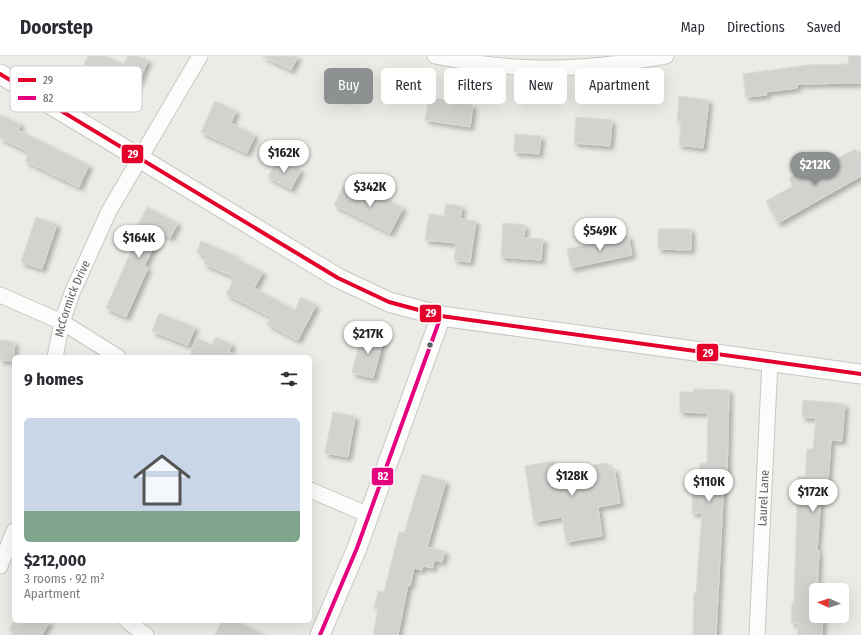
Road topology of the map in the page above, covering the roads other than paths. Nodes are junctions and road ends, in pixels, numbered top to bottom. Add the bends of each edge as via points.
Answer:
1 (200, 56) edge
2 (435, 56) edge
3 (666, 56) edge
4 (0, 74) edge
5 (10, 80) edge
6 (64, 112) edge
7 (141, 158) junction
8 (0, 295) edge
9 (441, 316) junction
10 (62, 322) junction
11 (55, 355) edge
12 (115, 355) edge
13 (770, 361) junction
14 (861, 374) edge
15 (312, 491) edge
16 (369, 515) junction
17 (10, 540) edge
18 (0, 566) edge
19 (130, 623) edge
20 (146, 635) edge
21 (320, 635) edge
22 (757, 635) edge

1 - 7 street, McCormick Drive
2 - 3 street via 471,63 547,70 608,66
4 - 5 street
6 - 7 street
7 - 9 street via 338,278 389,302
7 - 10 street, McCormick Drive via 109,211 72,293
8 - 10 street
9 - 13 street
9 - 16 street
10 - 11 street, McCormick Drive
10 - 12 street
13 - 14 street
13 - 22 street, Laurel Lane
15 - 16 street
16 - 21 street
17 - 18 street
19 - 20 street

